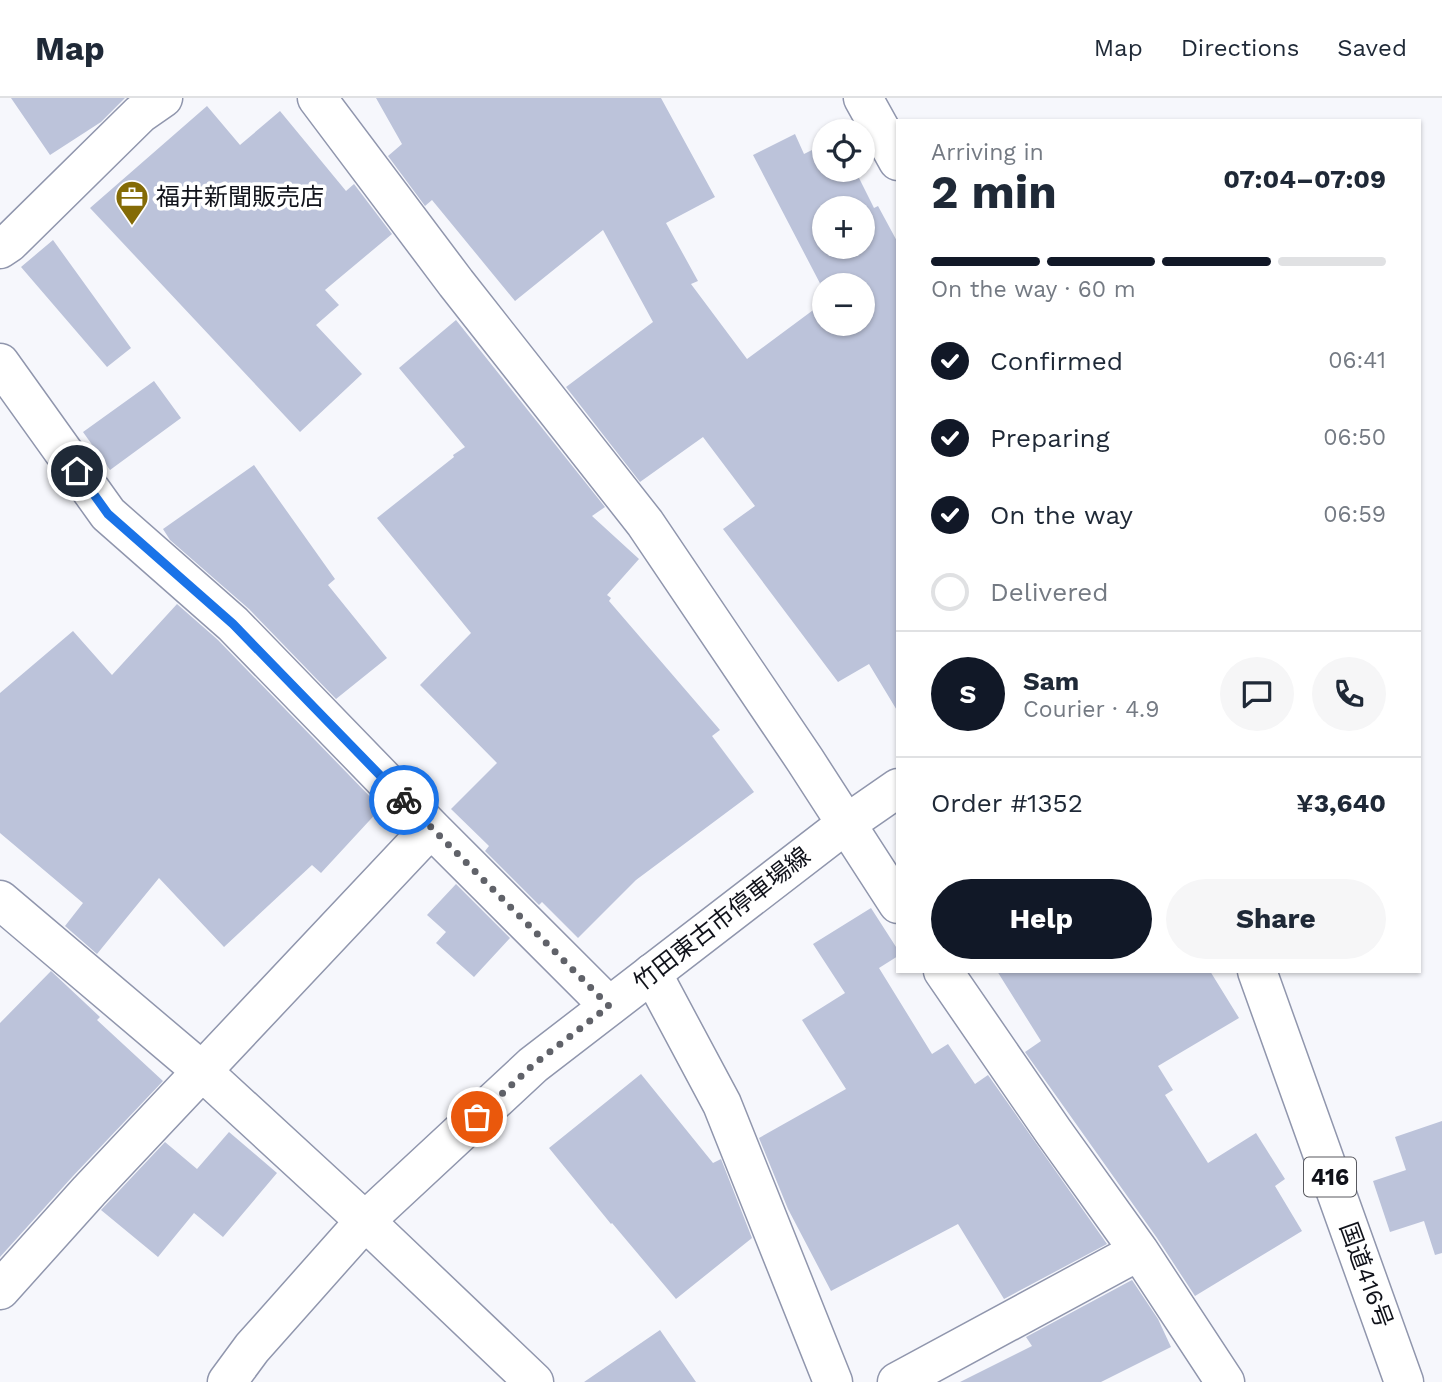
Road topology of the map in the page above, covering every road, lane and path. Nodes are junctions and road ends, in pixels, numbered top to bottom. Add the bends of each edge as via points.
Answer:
1 (163, 98) edge
2 (317, 98) edge
3 (863, 98) edge
4 (896, 157) edge
5 (0, 249) edge
6 (0, 363) edge
7 (896, 789) edge
8 (845, 824) junction
9 (431, 828) junction
10 (0, 900) edge
11 (896, 901) edge
12 (652, 973) junction
13 (944, 973) edge
14 (1258, 973) edge
15 (609, 1006) junction
16 (203, 1072) junction
17 (365, 1221) junction
18 (1139, 1251) junction
19 (0, 1290) edge
20 (227, 1382) edge
21 (534, 1382) edge
22 (833, 1382) edge
23 (897, 1382) edge
24 (1225, 1382) edge
25 (1404, 1382) edge

1 - 5 main road via 140,114
2 - 8 main road via 645,523
3 - 4 main road
6 - 9 main road via 108,514 233,624
7 - 8 main road, 竹田東古市停車場線
8 - 11 main road
8 - 12 main road, 竹田東古市停車場線
9 - 15 main road
9 - 16 main road
10 - 16 main road
12 - 15 main road, 竹田東古市停車場線
12 - 22 main road via 722,1104
13 - 18 main road
14 - 25 main road, 国道416号 / 416
15 - 17 main road, 竹田東古市停車場線 via 533,1065
16 - 17 main road
16 - 19 main road
17 - 20 main road, 竹田東古市停車場線
17 - 21 main road
18 - 23 main road
18 - 24 main road

